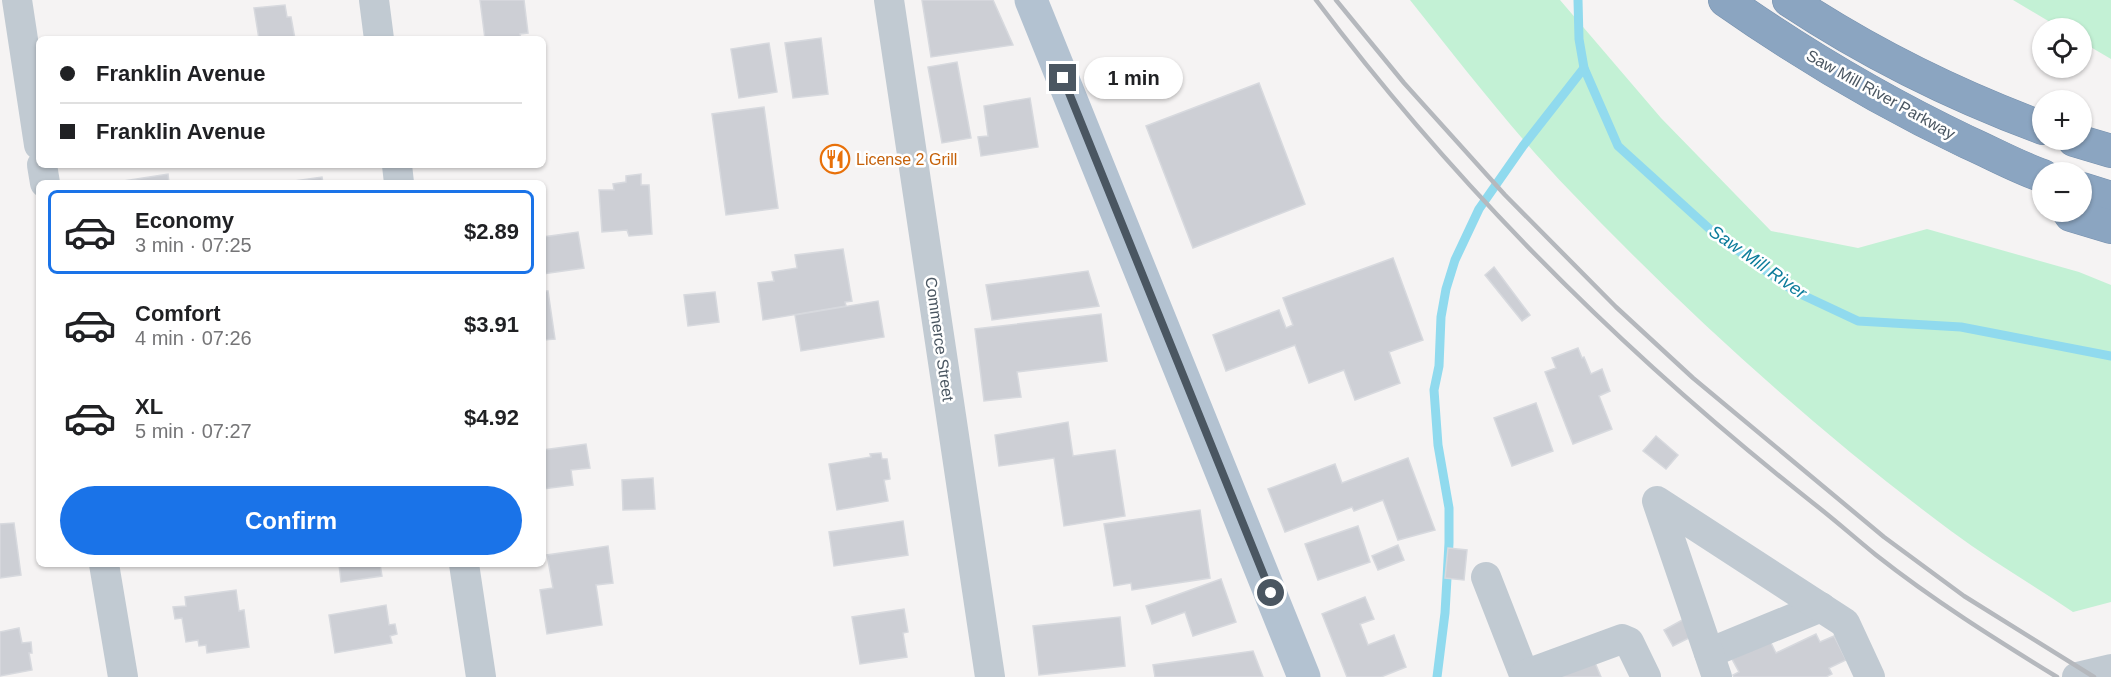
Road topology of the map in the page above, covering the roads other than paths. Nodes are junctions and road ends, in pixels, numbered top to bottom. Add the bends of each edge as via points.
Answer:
1 (17, 0) edge
2 (374, 0) edge
3 (889, 0) edge
4 (1031, 0) edge
5 (1725, 0) edge
6 (1789, 0) edge
7 (379, 36) edge
8 (2032, 124) edge
9 (36, 125) edge
10 (2092, 145) edge
11 (2111, 151) edge
12 (2032, 173) edge
13 (2092, 192) edge
14 (2111, 198) edge
15 (2092, 221) edge
16 (2111, 227) edge
17 (105, 567) edge
18 (464, 567) edge
19 (1486, 577) dead end
20 (1821, 607) junction
21 (1713, 665) edge
22 (2111, 669) edge
23 (1524, 676) edge
24 (123, 677) edge
25 (481, 677) edge
26 (990, 677) edge
27 (1304, 677) edge
28 (1646, 677) edge
29 (1870, 677) edge
30 (2077, 677) edge

1 - 9 street
2 - 7 street
3 - 26 street, Commerce Street
4 - 27 main road
5 - 12 highway, Saw Mill River Parkway via 1875,95
6 - 8 highway, Saw Mill River Parkway via 1915,74
10 - 11 highway
13 - 14 highway
15 - 16 highway
17 - 24 street
18 - 25 street
19 - 23 street
20 - 21 street
20 - 21 street via 1657,501
20 - 29 street via 1845,623
22 - 30 street
23 - 28 street via 1625,639

